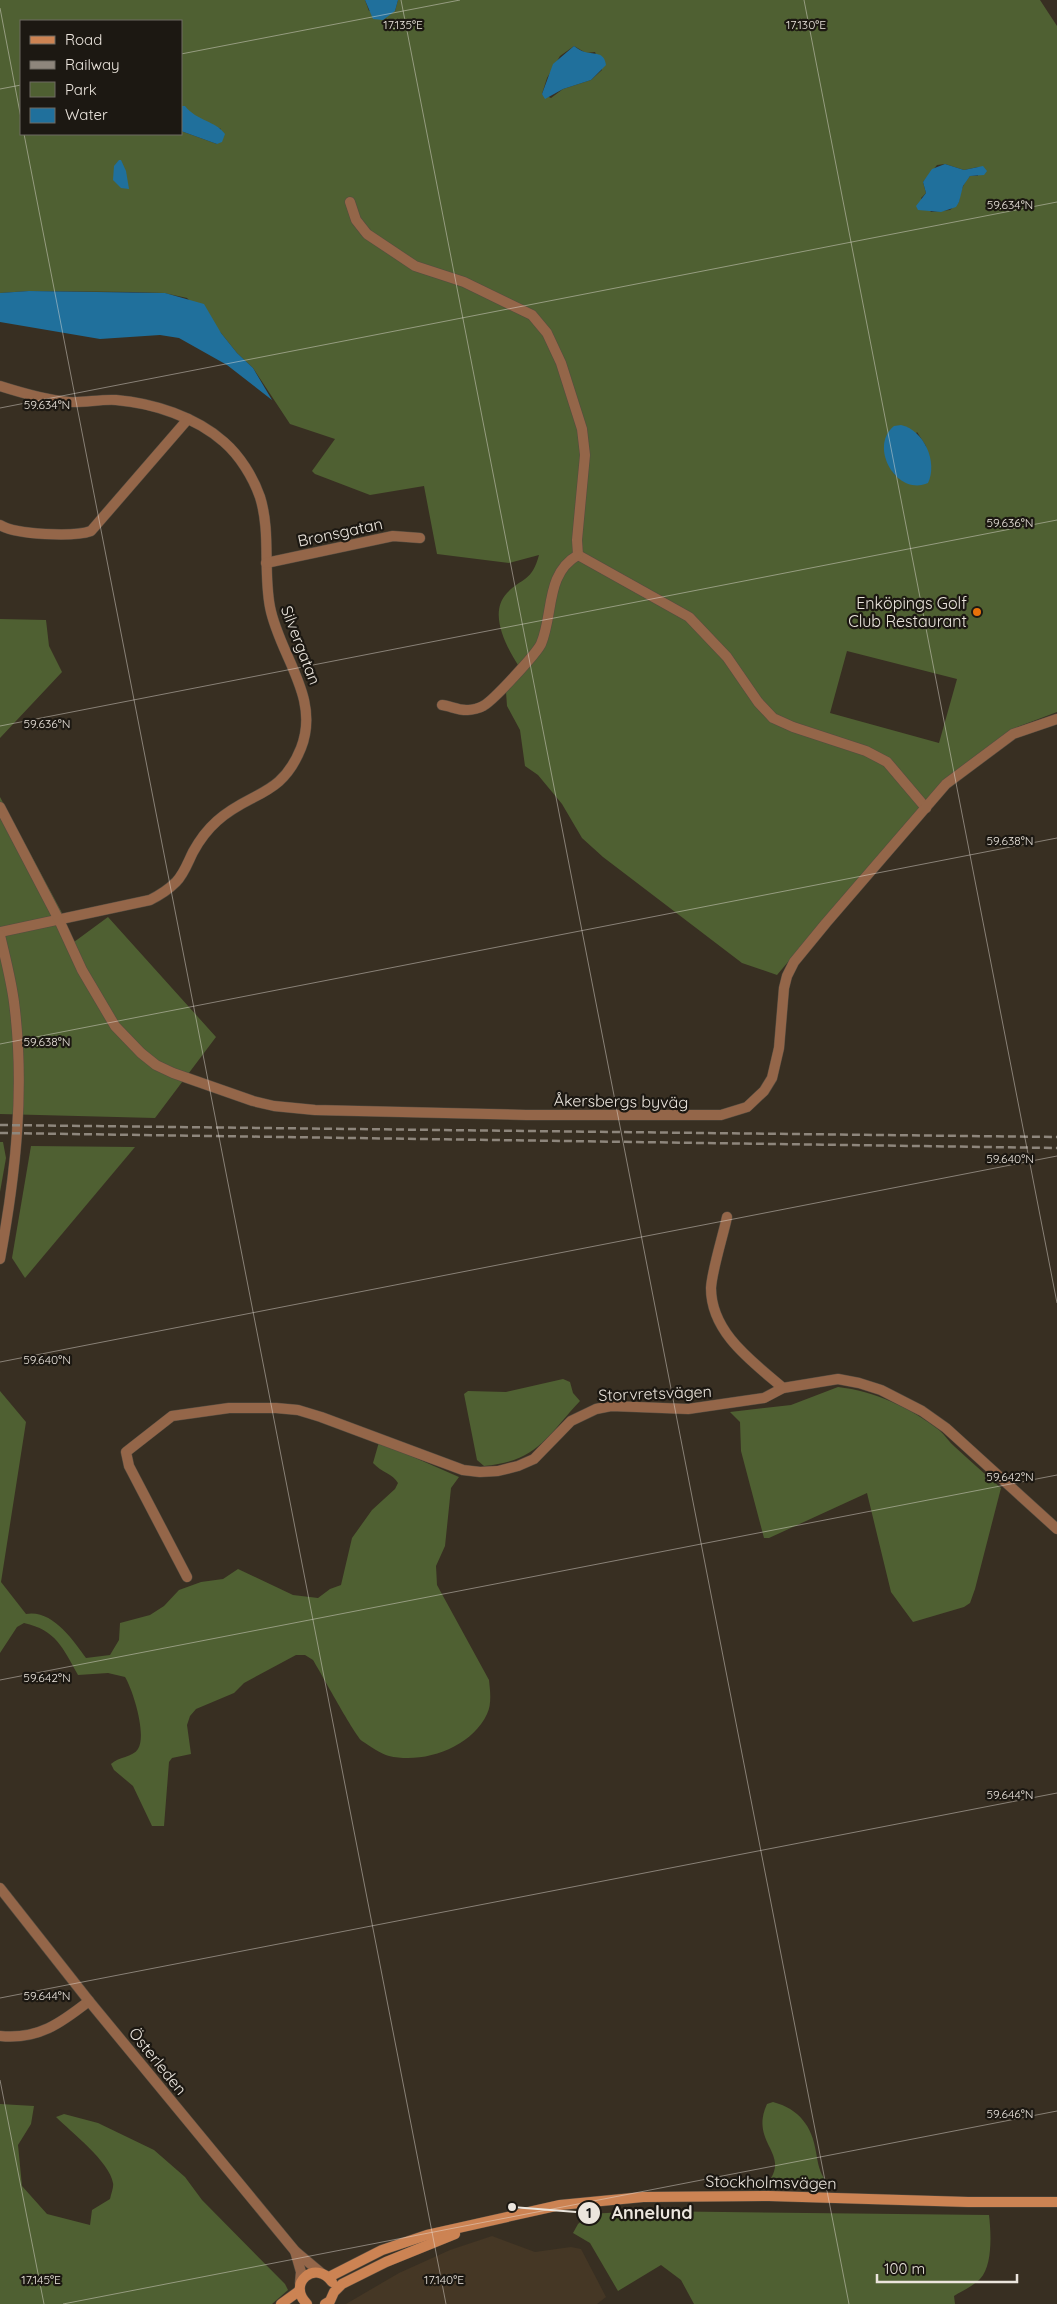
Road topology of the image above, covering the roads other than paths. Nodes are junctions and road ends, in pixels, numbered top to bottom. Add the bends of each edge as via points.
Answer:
1 (350, 202) dead end
2 (0, 386) edge
3 (188, 419) junction
4 (0, 525) edge
5 (420, 538) dead end
6 (578, 555) junction
7 (266, 562) junction
8 (442, 705) dead end
9 (1057, 719) edge
10 (0, 807) edge
11 (926, 808) junction
12 (60, 920) junction
13 (0, 933) edge
14 (727, 1217) dead end
15 (0, 1258) edge
16 (783, 1388) junction
17 (1057, 1529) edge
18 (187, 1577) dead end
19 (0, 1888) edge
20 (89, 2001) junction
21 (0, 2036) edge
22 (1057, 2202) edge
23 (486, 2222) junction
24 (295, 2251) junction
25 (324, 2275) junction
26 (300, 2287) junction
27 (330, 2300) edge
28 (281, 2304) edge
29 (307, 2304) edge

1 - 6 street via 356,220 367,234 414,266 464,282 532,315 548,333 582,430 585,456
2 - 3 street, Silvergatan via 28,395 71,402 116,400
3 - 4 street via 91,531 74,534 15,531
3 - 7 street, Silvergatan via 224,442 245,465 264,513
5 - 7 street, Bronsgatan via 393,536
6 - 8 street via 567,561 557,576 545,631 534,655 484,706 468,710
6 - 11 street via 689,617 727,657 773,718 866,751 887,762
7 - 12 street, Silvergatan via 272,619 303,691 305,705 304,737 292,765 273,788 216,821 197,846 178,881 166,892 150,900
9 - 11 street, Åkersbergs byväg via 1021,731 1006,740 946,784
10 - 12 street, Åkersbergs byväg
11 - 12 street, Åkersbergs byväg via 794,962 784,988 779,1048 772,1078 747,1107 721,1116 315,1110 253,1101 173,1073 141,1053 115,1026 97,997
12 - 13 street, Silvergatan
13 - 15 street via 14,1000 19,1119 14,1175
14 - 16 street via 711,1288 715,1316 750,1361
16 - 17 street, Storvretsvägen via 838,1379 880,1390 922,1411 946,1428
16 - 18 street, Storvretsvägen via 764,1398 688,1409 610,1406 596,1409 571,1421 534,1459 505,1469 480,1472 462,1470 298,1410 237,1407 172,1416 126,1452 126,1459
19 - 20 street, Österleden
20 - 21 street via 63,2021 35,2035
20 - 24 street, Österleden
22 - 23 main road, Stockholmsvägen via 643,2196 560,2205
23 - 25 main road, Stockholmsvägen via 427,2235
23 - 27 main road, Stockholmsvägen via 386,2262 342,2284
24 - 25 street, Österleden
24 - 26 street, Österleden via 301,2272
25 - 26 main road, Stockholmsvägen via 311,2273
25 - 27 main road, Stockholmsvägen via 333,2284
26 - 28 main road, Stockholmsvägen
26 - 29 main road via 302,2299

